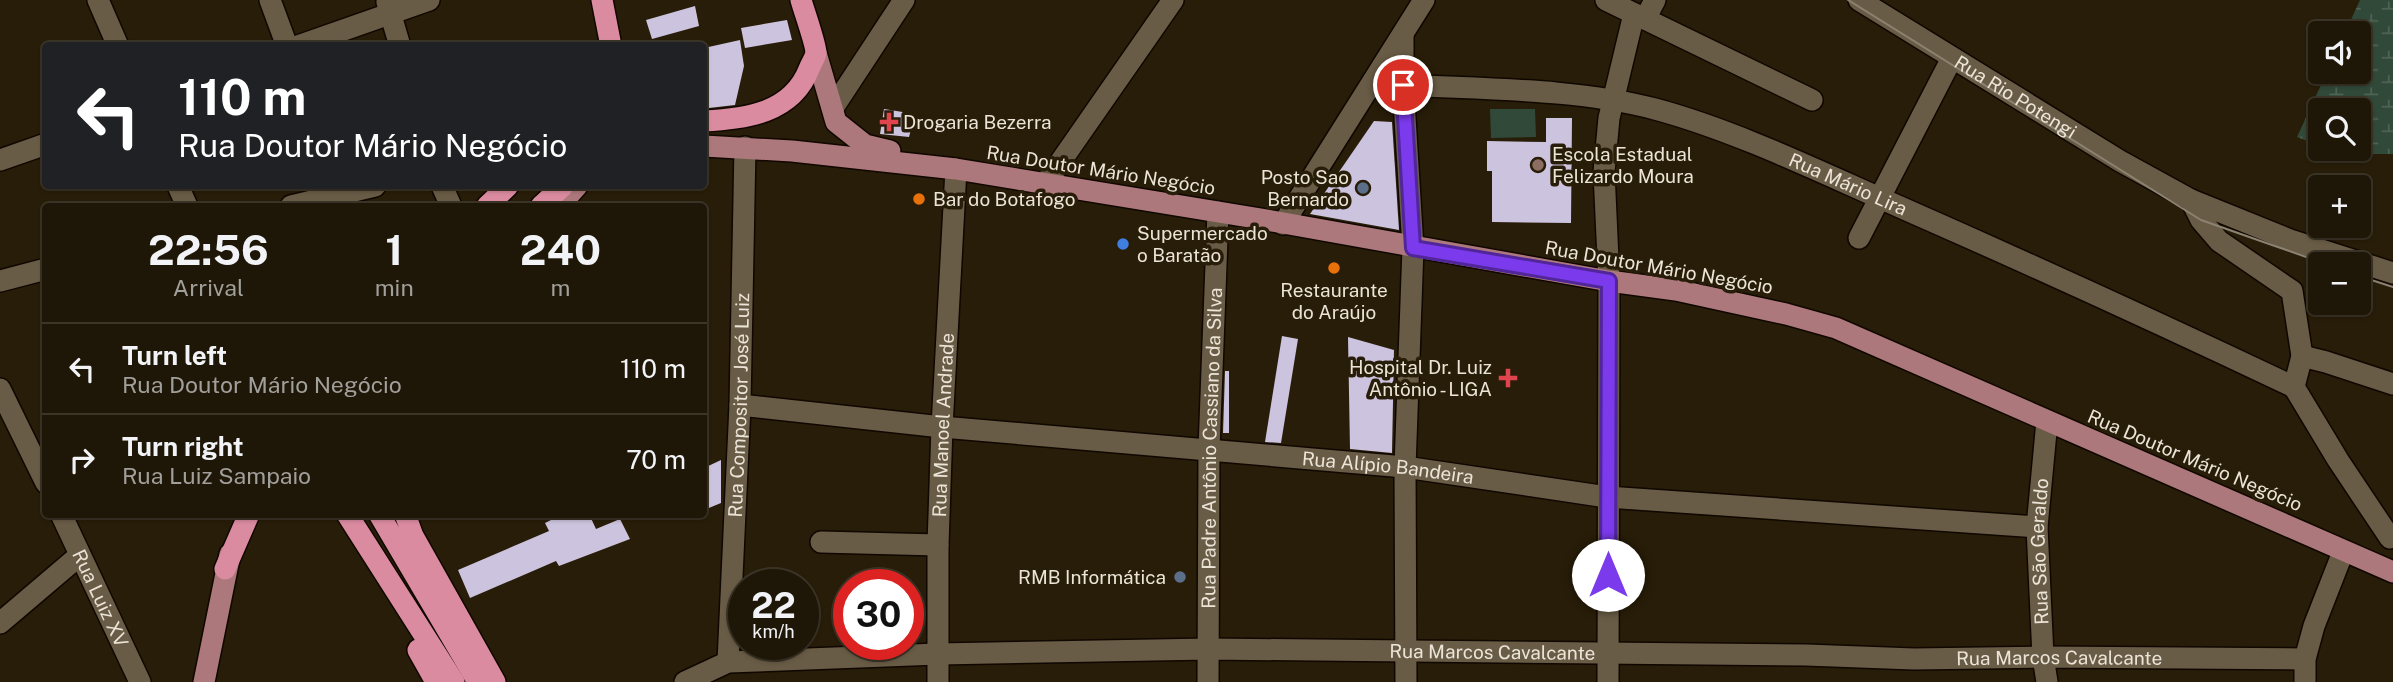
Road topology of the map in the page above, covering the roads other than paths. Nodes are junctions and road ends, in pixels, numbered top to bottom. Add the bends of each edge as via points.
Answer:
1 (99, 0) edge
2 (270, 0) edge
3 (429, 0) edge
4 (602, 0) edge
5 (801, 0) edge
6 (904, 0) edge
7 (1173, 0) edge
8 (1424, 0) edge
9 (1605, 0) edge
10 (1655, 0) edge
11 (1859, 0) edge
12 (389, 7) edge
13 (1639, 17) junction
14 (1403, 34) junction
15 (116, 42) edge
16 (286, 42) edge
17 (307, 42) edge
18 (399, 42) edge
19 (610, 42) edge
20 (816, 53) junction
21 (1952, 58) junction
22 (1372, 83) junction
23 (1403, 85) junction
24 (1613, 100) junction
25 (1812, 100) dead end
26 (832, 107) junction
27 (707, 121) edge
28 (42, 145) edge
29 (707, 146) edge
30 (746, 147) junction
31 (0, 160) edge
32 (956, 169) junction
33 (1045, 184) junction
34 (362, 189) edge
35 (541, 189) edge
36 (560, 189) edge
37 (573, 189) edge
38 (2182, 195) junction
39 (1878, 197) junction
40 (303, 203) edge
41 (527, 203) edge
42 (544, 203) edge
43 (562, 203) edge
44 (1218, 212) junction
45 (1283, 224) junction
46 (1859, 238) dead end
47 (1413, 248) junction
48 (42, 270) edge
49 (2393, 273) edge
50 (0, 281) edge
51 (1609, 281) junction
52 (2302, 356) junction
53 (2393, 384) edge
54 (2294, 387) junction
55 (0, 389) edge
56 (740, 405) junction
57 (2047, 421) junction
58 (942, 428) junction
59 (1209, 449) junction
60 (1405, 467) junction
61 (42, 475) edge
62 (1607, 497) junction
63 (63, 518) edge
64 (240, 518) edge
65 (247, 518) edge
66 (253, 518) edge
67 (338, 518) edge
68 (350, 518) edge
69 (381, 518) edge
70 (406, 518) edge
71 (2037, 527) junction
72 (2390, 538) dead end
73 (821, 542) dead end
74 (937, 545) junction
75 (2343, 552) junction
76 (80, 555) junction
77 (225, 569) junction
78 (2393, 572) edge
79 (0, 623) edge
80 (1209, 649) junction
81 (1406, 650) junction
82 (1608, 653) junction
83 (938, 654) junction
84 (2043, 657) junction
85 (2305, 659) junction
86 (728, 662) junction
87 (208, 679) edge
88 (140, 682) edge
89 (436, 682) edge
90 (454, 682) edge
91 (478, 682) edge
92 (495, 682) edge
93 (685, 682) edge
94 (938, 682) edge
95 (1208, 682) edge
96 (1406, 682) edge
97 (1608, 682) edge
98 (2047, 682) edge
99 (2305, 682) edge

1 - 15 street
2 - 16 street
3 - 12 street
4 - 19 highway
5 - 20 highway
6 - 26 street
7 - 33 street
8 - 14 street
9 - 13 street
10 - 13 street
11 - 21 street, Rua Rio Potengi
12 - 17 street
12 - 18 street
13 - 24 street
13 - 25 street
14 - 22 street
14 - 23 street
20 - 26 main road, Rua Doutor Mário Negócio
20 - 27 highway via 793,96 772,109
21 - 38 street, Rua Rio Potengi
21 - 39 street
22 - 23 street, Rua Mário Lira
22 - 45 street
23 - 24 street, Rua Mário Lira
23 - 47 street
24 - 39 street, Rua Mário Lira via 1691,120
24 - 51 street via 1604,172
26 - 32 main road, Rua Doutor Mário Negócio via 836,122 865,145
28 - 31 street
29 - 30 main road, Rua Doutor Mário Negócio
30 - 32 main road, Rua Doutor Mário Negócio
30 - 56 street, Rua Compositor José Luiz
32 - 33 main road, Rua Doutor Mário Negócio
32 - 58 street, Rua Manoel Andrade
33 - 44 main road, Rua Doutor Mário Negócio
34 - 40 street
35 - 41 highway
36 - 42 highway
37 - 43 main road
38 - 49 street, Rua Rio Potengi via 2290,240
38 - 52 street via 2219,241 2292,291
39 - 46 street
39 - 54 street, Rua Mário Lira
44 - 45 main road, Rua Doutor Mário Negócio
44 - 59 street, Rua Padre Antônio Cassiano da Silva
45 - 47 main road, Rua Doutor Mário Negócio
47 - 51 main road, Rua Doutor Mário Negócio
47 - 60 street
48 - 50 street
51 - 57 main road, Rua Doutor Mário Negócio via 1676,289 1836,328
51 - 62 street
52 - 53 street
52 - 54 street
54 - 72 street
55 - 61 street
56 - 58 street, Rua Alípio Bandeira
56 - 86 street, Rua Compositor José Luiz
57 - 71 street, Rua São Geraldo
57 - 75 main road, Rua Doutor Mário Negócio
58 - 59 street, Rua Alípio Bandeira
58 - 74 street, Rua Manoel Andrade
59 - 60 street, Rua Alípio Bandeira
59 - 80 street, Rua Padre Antônio Cassiano da Silva
60 - 62 street, Rua Alípio Bandeira
60 - 81 street
62 - 71 street, Rua Alípio Bandeira
62 - 82 street
63 - 76 street, Rua Luiz XV
64 - 77 main road
65 - 77 highway
66 - 77 main road
67 - 89 highway
68 - 90 highway
69 - 91 highway
70 - 92 highway
71 - 84 street, Rua São Geraldo
73 - 74 street
74 - 83 street, Rua Manoel Andrade
75 - 78 main road, Rua Doutor Mário Negócio
75 - 85 street
76 - 79 street
76 - 88 street, Rua Luiz XV
77 - 87 main road
80 - 81 street, Rua Marcos Cavalcante
80 - 83 street, Rua Marcos Cavalcante
80 - 95 street, Rua Padre Antônio Cassiano da Silva
81 - 82 street, Rua Marcos Cavalcante
81 - 96 street
82 - 84 street, Rua Marcos Cavalcante
82 - 97 street
83 - 86 street, Rua Marcos Cavalcante
83 - 94 street, Rua Manoel Andrade
84 - 85 street, Rua Marcos Cavalcante
84 - 98 street, Rua São Geraldo
85 - 99 street
86 - 93 street, Rua Marcos Cavalcante

